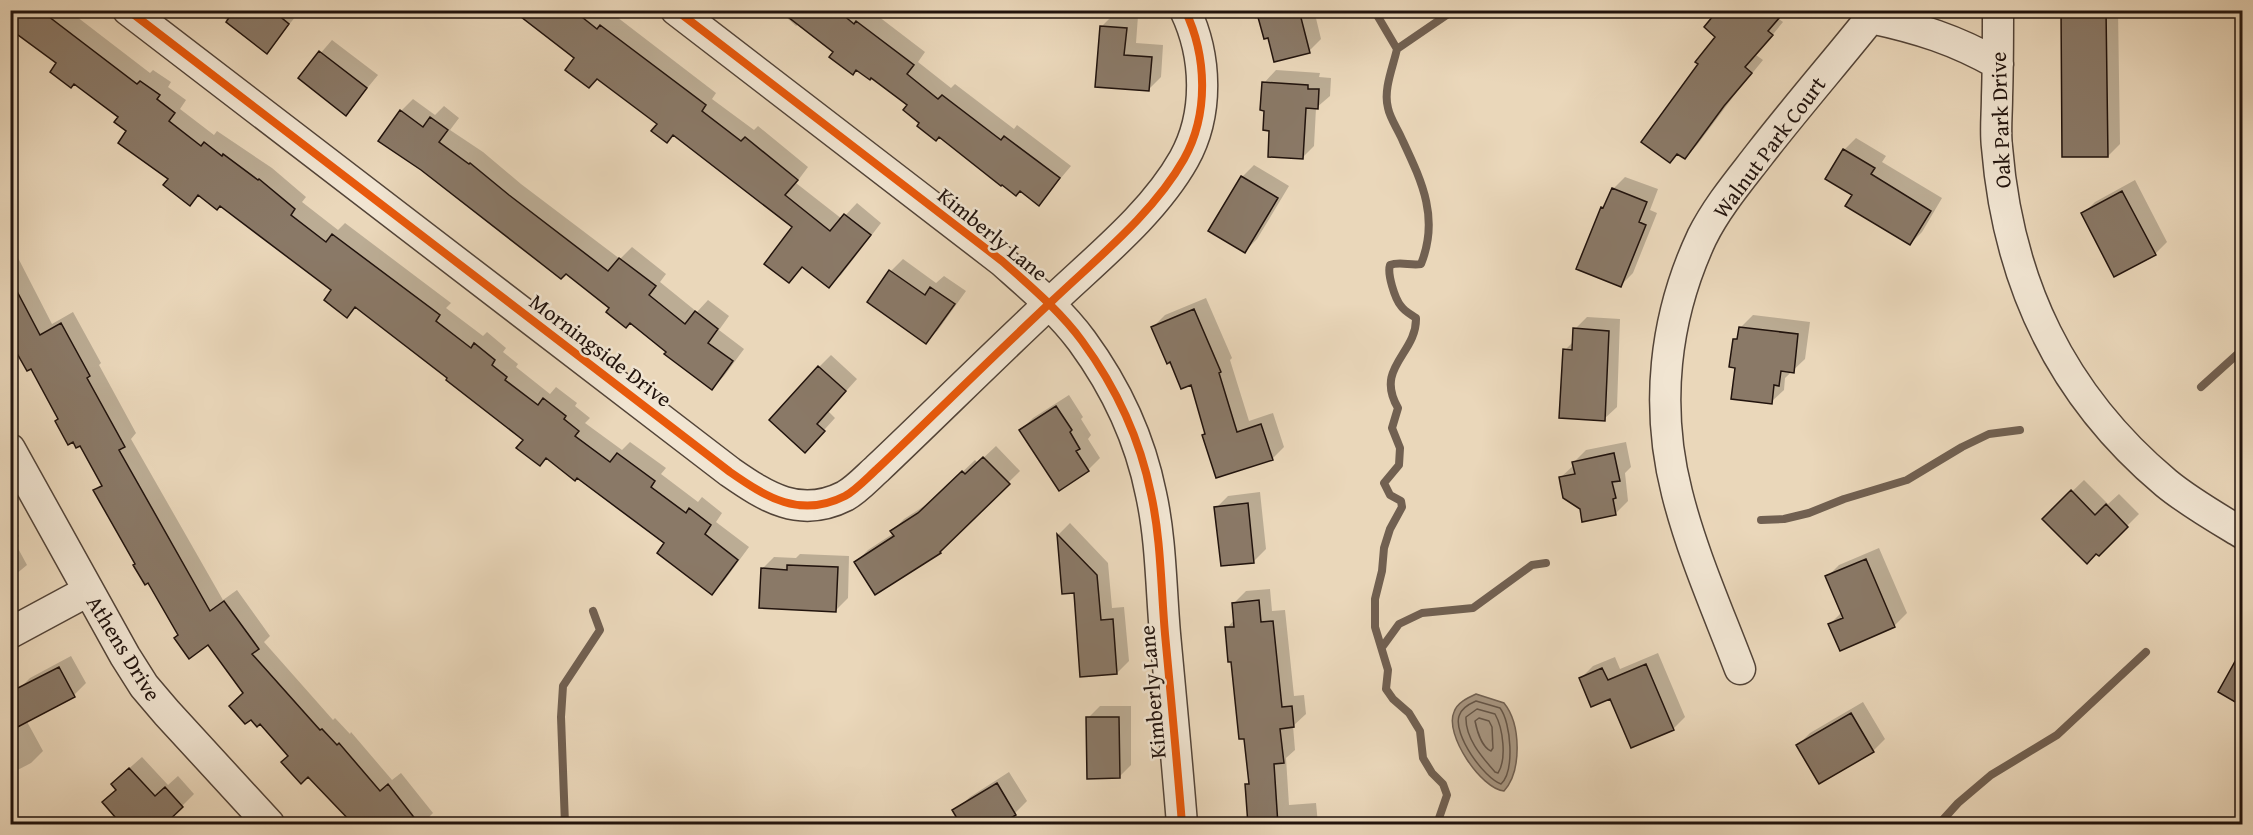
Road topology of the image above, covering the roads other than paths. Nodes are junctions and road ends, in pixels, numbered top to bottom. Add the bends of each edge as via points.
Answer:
1 (128, 10) edge
2 (676, 10) edge
3 (1185, 10) edge
4 (1998, 10) edge
5 (1874, 14) edge
6 (1998, 64) junction
7 (1049, 303) junction
8 (10, 449) edge
9 (2242, 533) edge
10 (88, 591) junction
11 (10, 633) edge
12 (1740, 669) dead end
13 (252, 819) edge
14 (1176, 824) edge

1 - 7 street, Morningside Drive via 729,472 783,503 824,504 846,495
2 - 7 street, Kimberly Lane via 1002,261
3 - 7 street, Morningside Drive via 1201,58 1202,85 1195,133 1185,158 1145,210
4 - 6 street, Oak Park Drive
5 - 6 street, Walnut Park Court via 1945,37
5 - 12 street, Walnut Park Court via 1729,193 1703,236 1682,287 1669,340 1664,392 1677,495
6 - 9 street, Oak Park Drive via 1996,145 2004,213 2019,269 2038,317 2093,410 2127,448 2168,484
7 - 14 street, Kimberly Lane via 1082,340 1120,405 1151,494
8 - 10 street, Athens Drive
10 - 11 street
10 - 13 street, Athens Drive via 144,686

